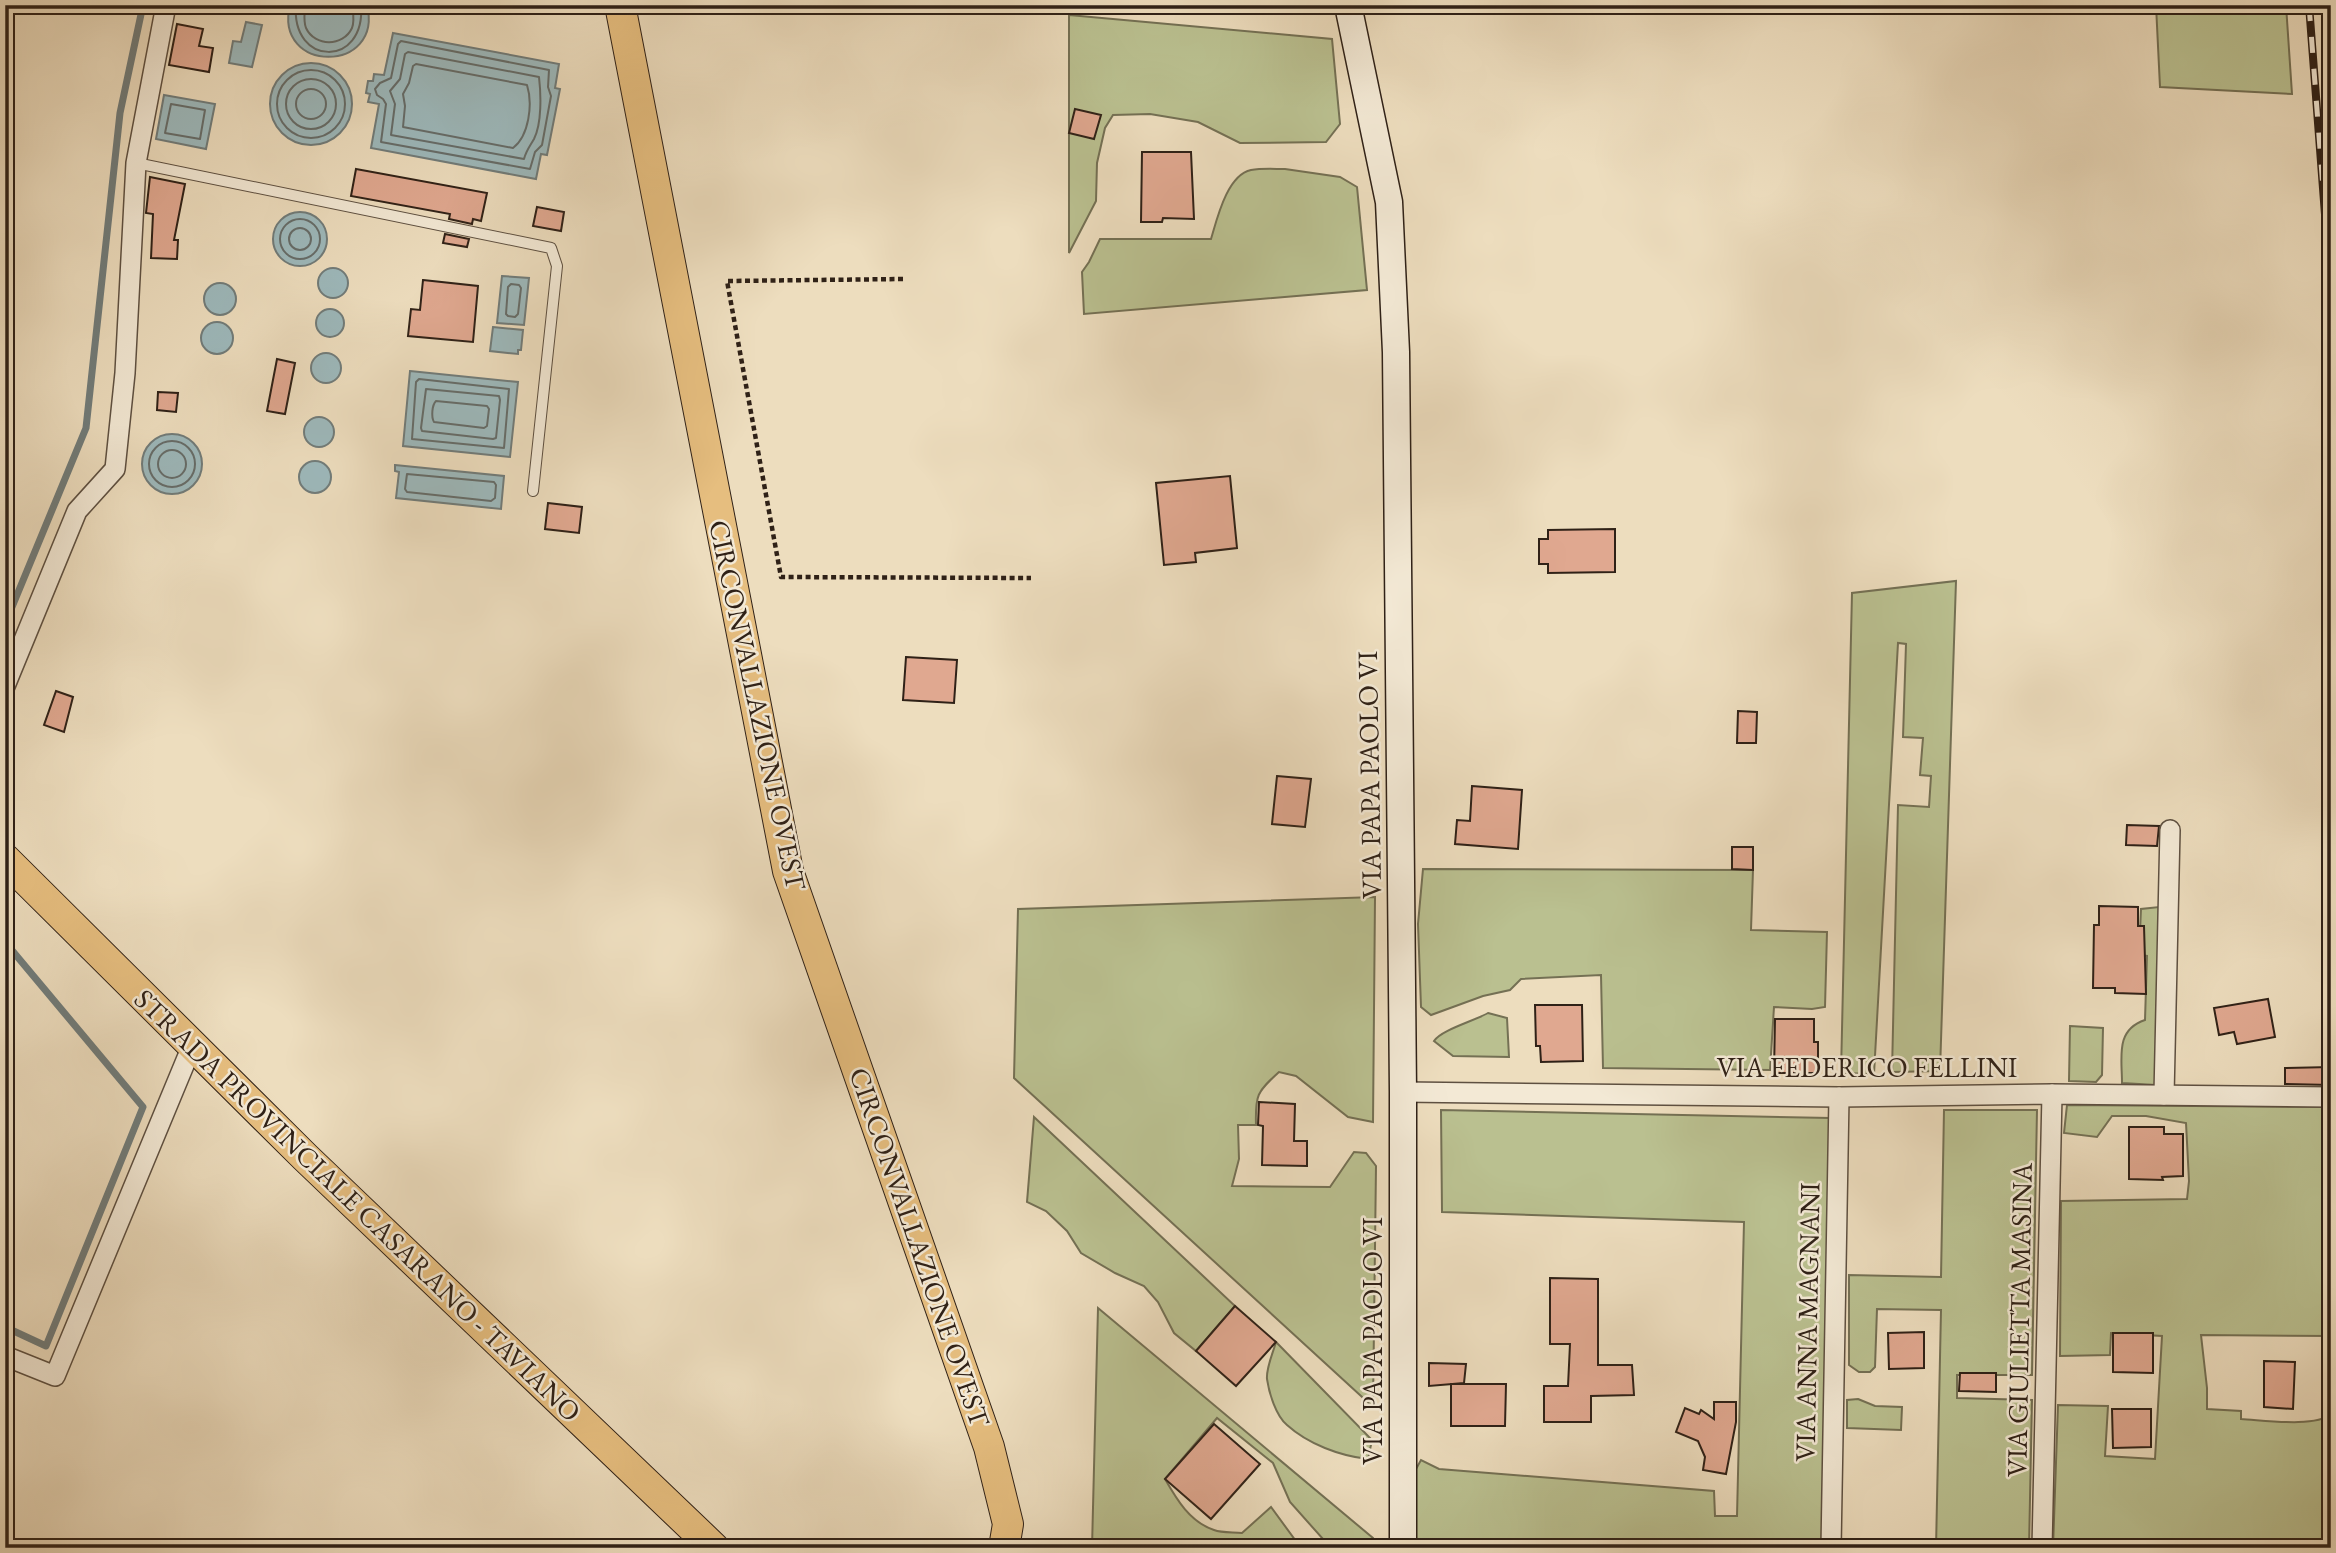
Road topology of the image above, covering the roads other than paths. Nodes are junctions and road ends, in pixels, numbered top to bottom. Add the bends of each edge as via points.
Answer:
1 (166, 5) edge
2 (620, 5) edge
3 (1348, 5) edge
4 (136, 163) junction
5 (533, 491) dead end
6 (5, 686) edge
7 (2169, 830) dead end
8 (5, 859) edge
9 (192, 1046) junction
10 (1403, 1092) junction
11 (2052, 1094) junction
12 (2164, 1095) junction
13 (1839, 1097) junction
14 (2331, 1097) edge
15 (5, 1356) edge
16 (714, 1548) edge
17 (1004, 1548) edge
18 (1404, 1548) edge
19 (1832, 1548) edge
20 (2042, 1548) edge

1 - 4 street
2 - 17 main road, CIRCONVALLAZIONE OVEST via 788,871 989,1447 1008,1524
3 - 10 street, VIA PAPA PAOLO VI via 1391,230
4 - 5 lane via 551,248 557,266
4 - 6 street via 116,469 77,512
7 - 12 street
8 - 9 main road, STRADA PROVINCIALE CASARANO - TAVIANO
9 - 15 street via 55,1376
9 - 16 main road, STRADA PROVINCIALE CASARANO - TAVIANO
10 - 13 street, VIA FEDERICO FELLINI
10 - 18 street, VIA PAPA PAOLO VI
11 - 12 street, VIA FEDERICO FELLINI
11 - 13 street, VIA FEDERICO FELLINI
11 - 20 street, VIA GIULIETTA MASINA
12 - 14 street, VIA FEDERICO FELLINI
13 - 19 street, VIA ANNA MAGNANI

